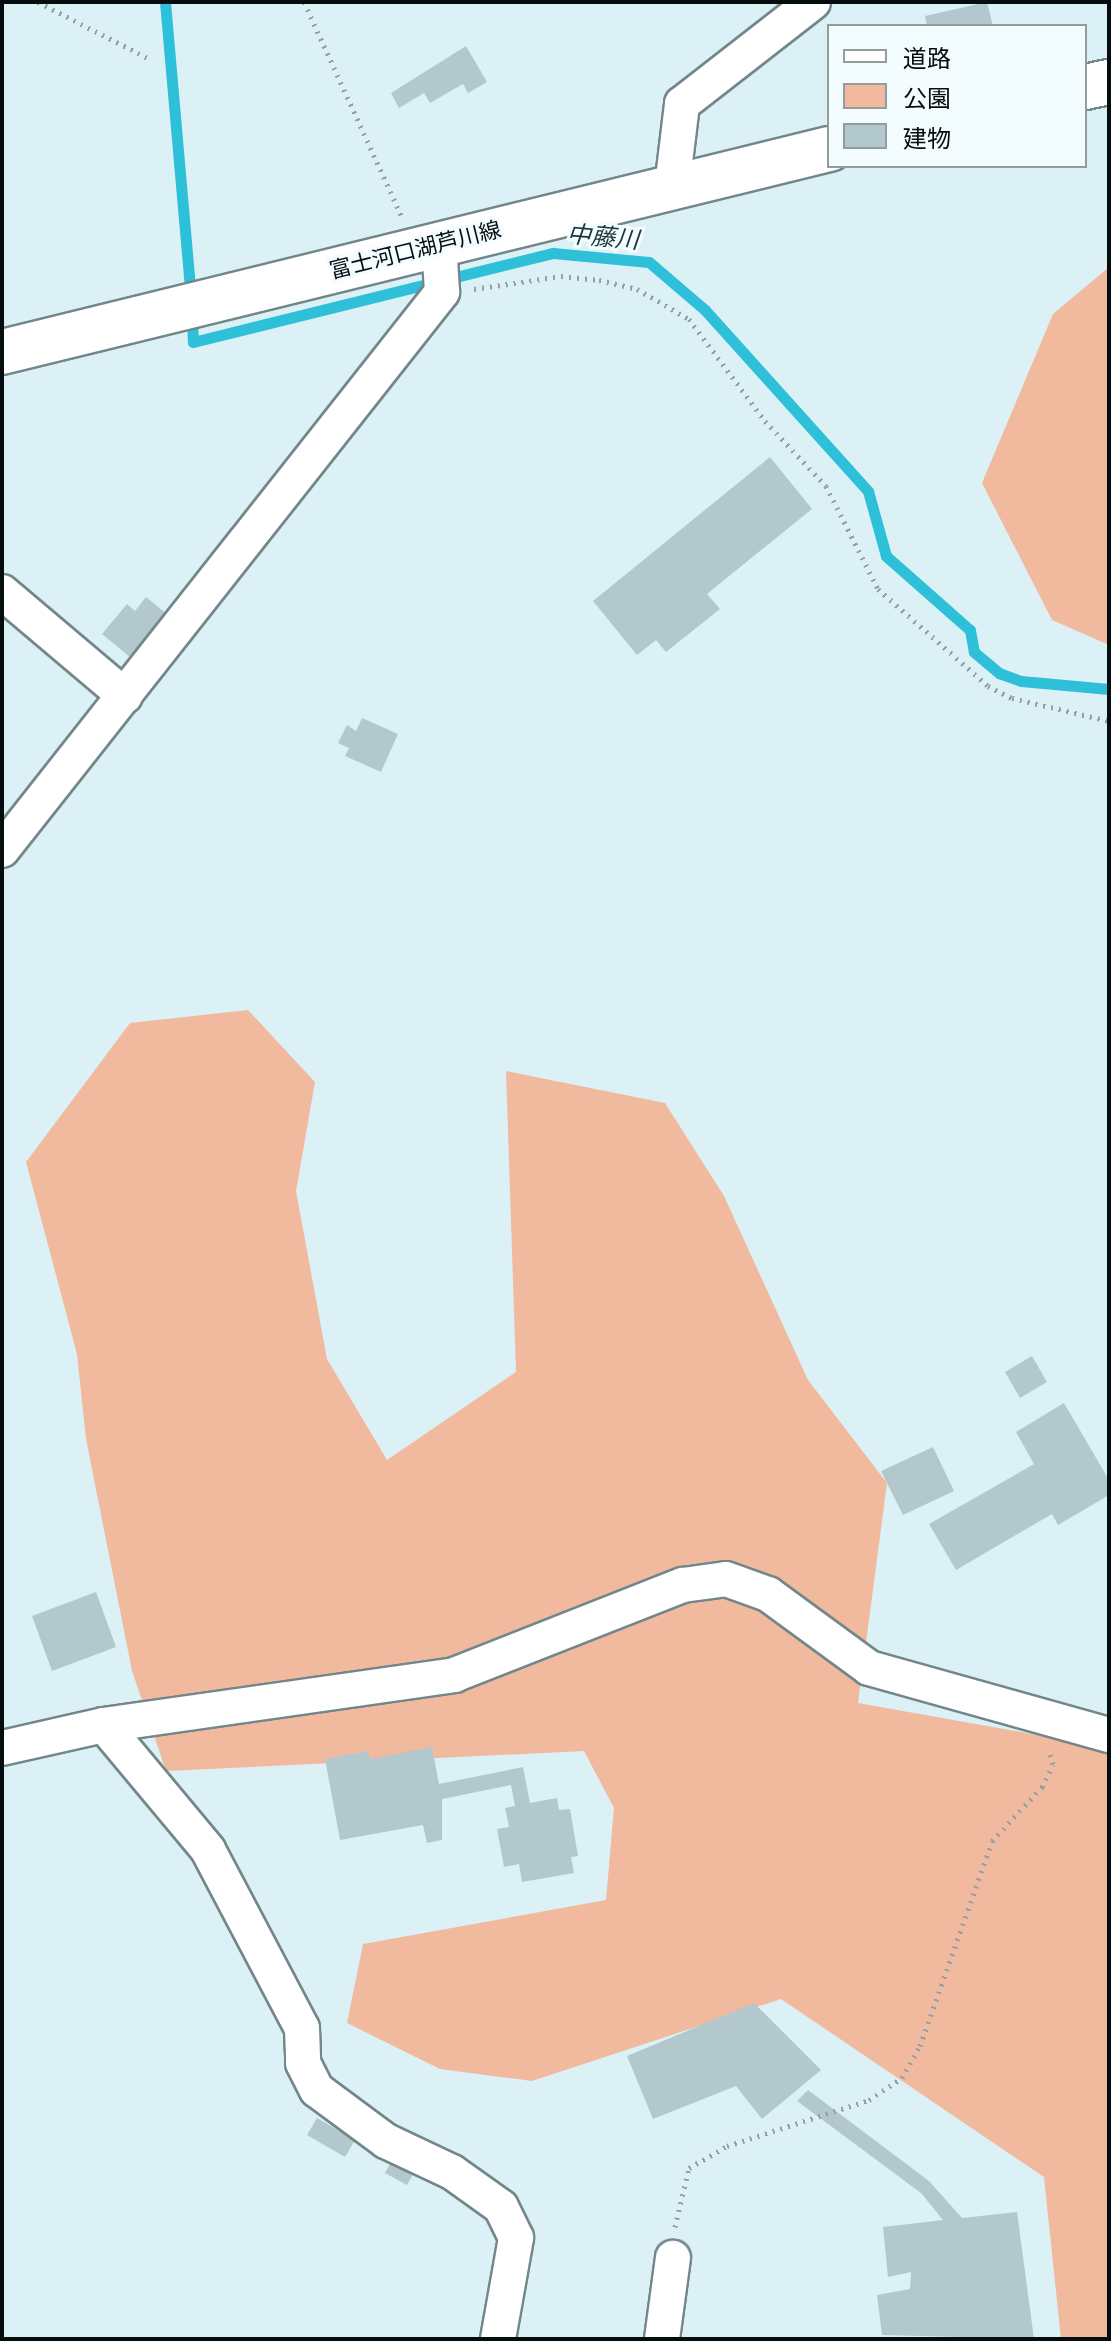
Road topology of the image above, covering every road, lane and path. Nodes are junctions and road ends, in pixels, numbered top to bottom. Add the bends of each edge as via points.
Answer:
1 (38, 2) edge
2 (304, 2) edge
3 (813, 2) edge
4 (150, 59) dead end
5 (1109, 82) edge
6 (1087, 87) edge
7 (827, 149) edge
8 (672, 187) junction
9 (428, 246) junction
10 (442, 292) junction
11 (2, 352) edge
12 (2, 592) edge
13 (125, 696) junction
14 (1109, 721) edge
15 (2, 850) edge
16 (104, 1725) junction
17 (1109, 1735) edge
18 (2, 1748) edge
19 (1048, 1750) dead end
20 (673, 2258) joint
21 (498, 2339) edge
22 (662, 2339) edge

1 - 4 path
2 - 9 path
3 - 8 street via 682,104
5 - 6 main road
7 - 8 main road, 富士河口湖芦川線
8 - 9 main road, 富士河口湖芦川線
9 - 10 street
9 - 11 main road, 富士河口湖芦川線
10 - 13 street
10 - 14 path via 561,276 637,289 689,319 765,421 826,486 878,589 988,686 1012,698
12 - 13 street
13 - 15 street
16 - 17 street via 454,1675 683,1585 726,1579 768,1594 869,1668
16 - 18 street
16 - 21 street via 208,1850 302,2028 303,2063 317,2090 396,2148 452,2172 501,2207 516,2238
19 - 20 path via 1053,1764 1042,1787 992,1841 920,2046 902,2078 869,2100 727,2146 689,2168 676,2210
20 - 22 street

